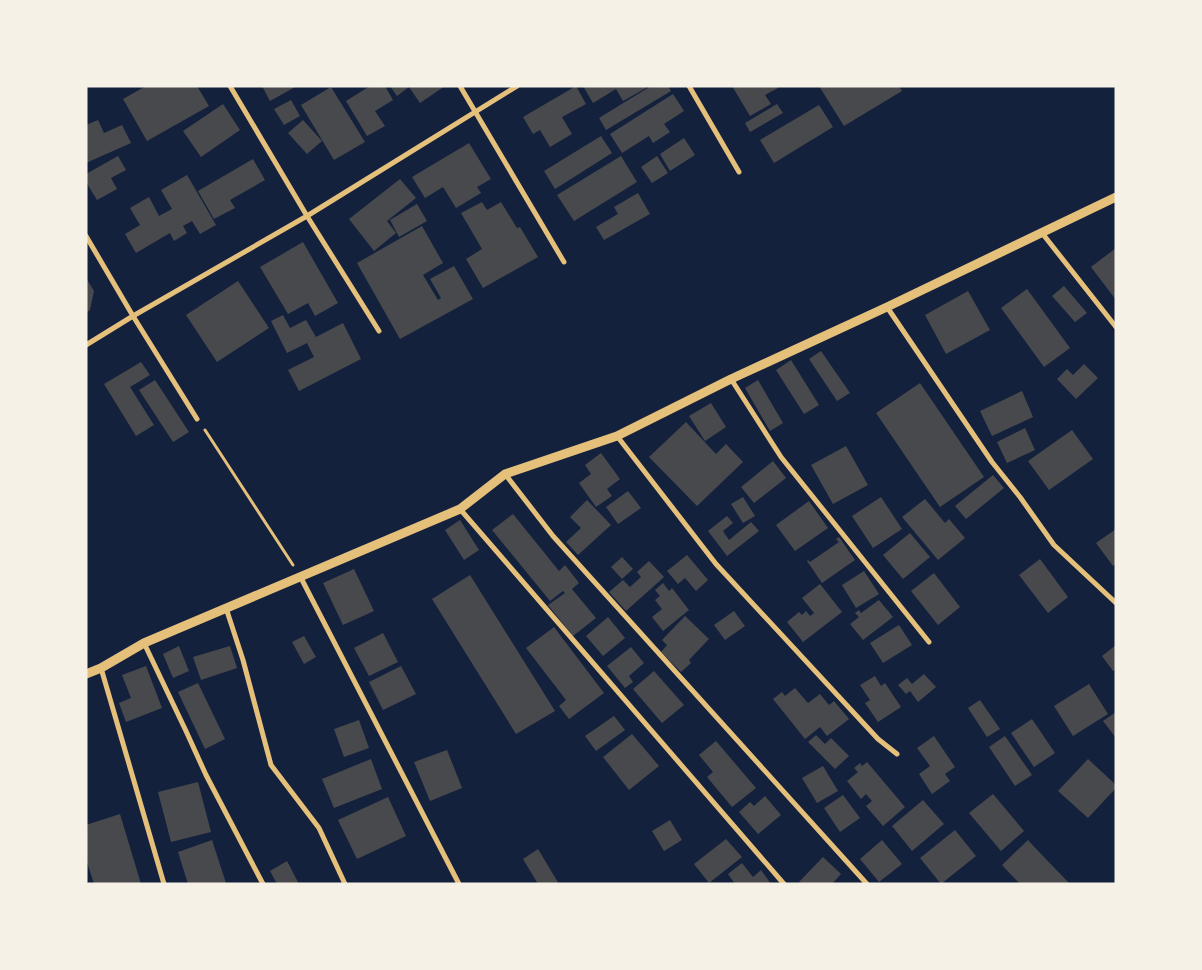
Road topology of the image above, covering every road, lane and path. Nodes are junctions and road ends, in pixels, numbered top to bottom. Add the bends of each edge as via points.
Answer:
1 (230, 86) edge
2 (460, 86) edge
3 (517, 86) edge
4 (689, 86) edge
5 (476, 112) junction
6 (739, 172) dead end
7 (1116, 197) edge
8 (307, 216) junction
9 (1042, 232) junction
10 (86, 236) edge
11 (564, 262) dead end
12 (887, 307) junction
13 (134, 316) junction
14 (1116, 327) edge
15 (379, 331) dead end
16 (86, 345) edge
17 (731, 379) junction
18 (197, 419) joint
19 (617, 436) junction
20 (506, 474) junction
21 (460, 509) junction
22 (300, 576) junction
23 (1116, 603) edge
24 (226, 608) junction
25 (929, 642) dead end
26 (144, 643) junction
27 (101, 668) junction
28 (86, 674) edge
29 (897, 754) dead end
30 (164, 884) edge
31 (263, 884) edge
32 (345, 884) edge
33 (458, 884) edge
34 (784, 884) edge
35 (867, 884) edge

1 - 8 street
2 - 5 street
3 - 5 street
4 - 6 street
5 - 8 street
5 - 11 street
7 - 9 street
8 - 13 street
8 - 15 street
9 - 12 street
9 - 14 street
10 - 13 street
12 - 17 street
12 - 23 street via 992,462 1054,545
13 - 16 street
13 - 18 street
17 - 19 street
17 - 25 street via 781,457
18 - 22 path
19 - 20 street
19 - 29 street via 716,564 878,739
20 - 21 street
20 - 35 street via 553,536
21 - 22 street
21 - 34 street
22 - 24 street
22 - 33 street
24 - 26 street
24 - 32 street via 271,765 320,828
26 - 27 street
26 - 31 street via 206,775
27 - 28 street
27 - 30 street

